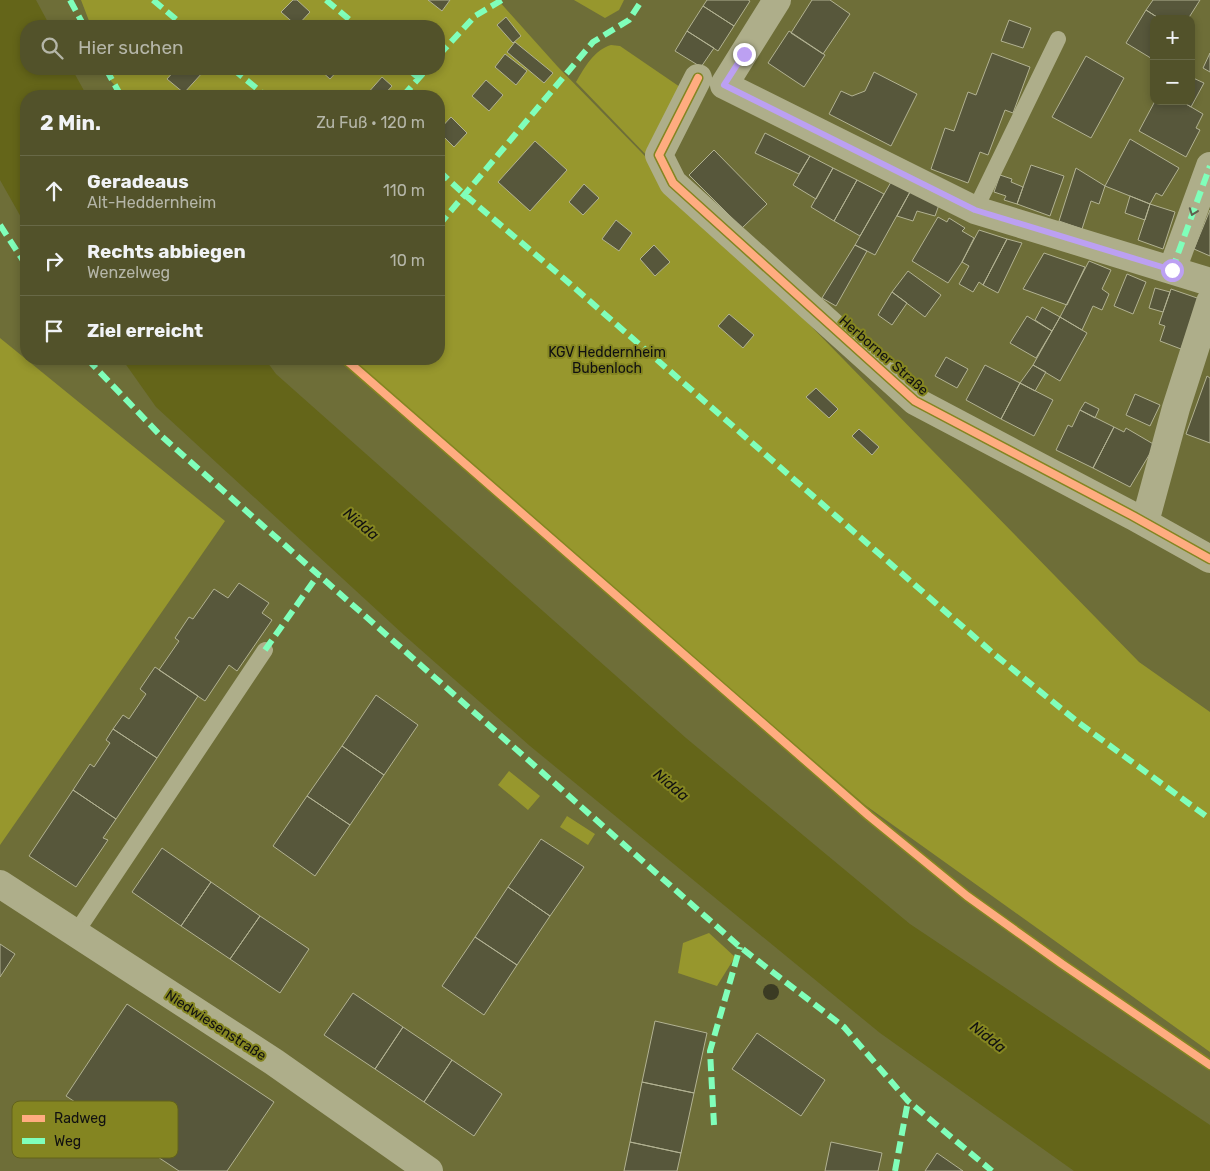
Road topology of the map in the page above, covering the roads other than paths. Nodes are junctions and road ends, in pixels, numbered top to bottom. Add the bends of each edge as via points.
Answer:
1 (777, 0) edge
2 (1058, 39) dead end
3 (698, 78) dead end
4 (1210, 166) edge
5 (975, 210) junction
6 (1172, 270) junction
7 (1210, 282) edge
8 (1210, 302) edge
9 (1145, 522) junction
10 (1210, 560) edge
11 (264, 650) dead end
12 (0, 884) edge
13 (75, 934) junction
14 (429, 1171) edge

1 - 5 street via 724,85
2 - 5 lane
3 - 9 street, Herborner Straße via 659,155 673,182 915,401
4 -> 6 street
5 - 6 street
6 - 7 street
8 - 9 street via 1176,408
9 - 10 street, Herborner Straße
11 - 13 lane
12 - 13 street, Niedwiesenstraße
13 - 14 street, Niedwiesenstraße via 274,1062

